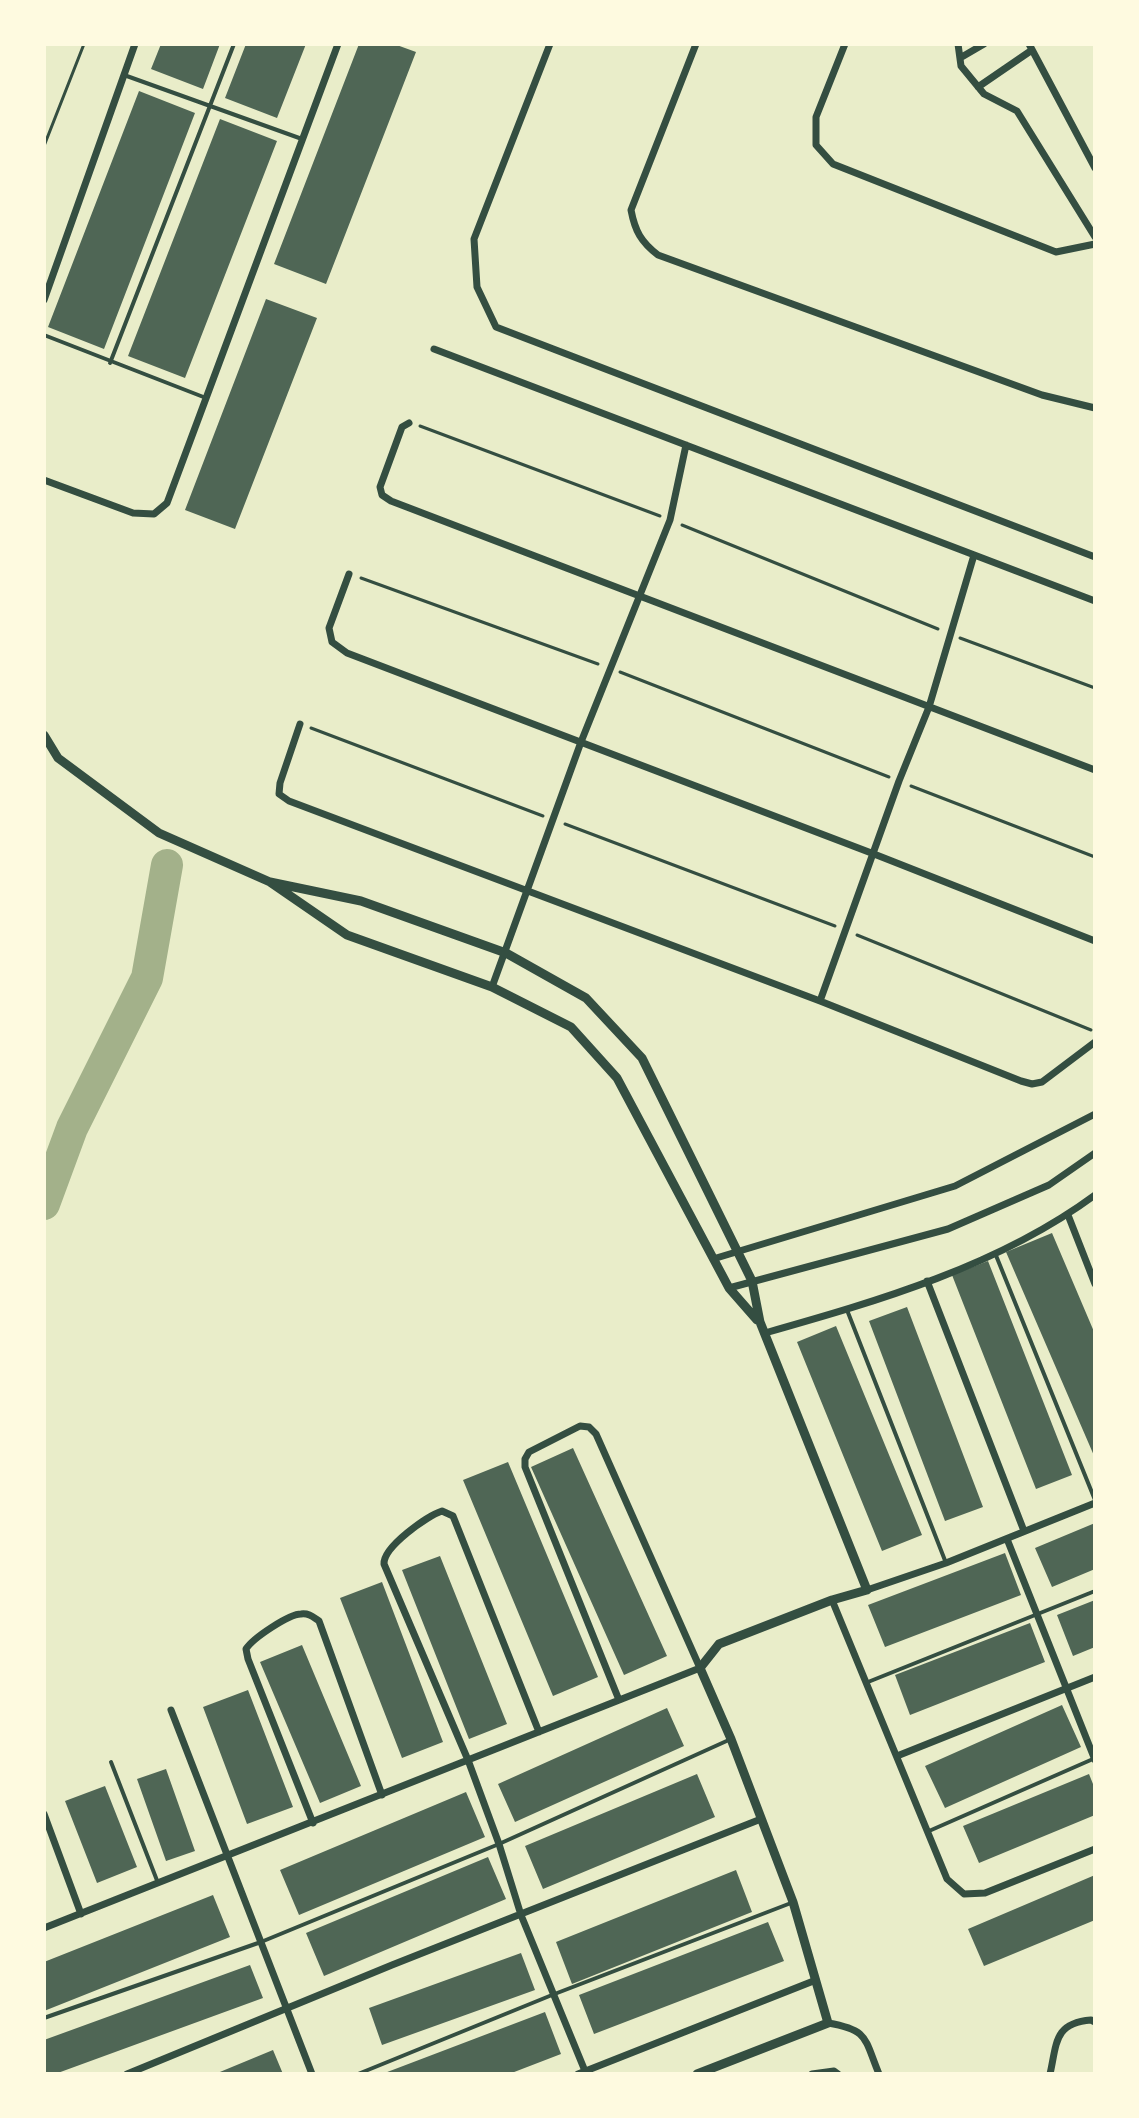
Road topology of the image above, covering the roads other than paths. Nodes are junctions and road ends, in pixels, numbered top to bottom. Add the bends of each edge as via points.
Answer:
1 (135, 44) edge
2 (234, 44) edge
3 (338, 44) edge
4 (550, 44) edge
5 (696, 44) edge
6 (845, 44) edge
7 (958, 44) edge
8 (984, 44) edge
9 (1030, 47) edge
10 (960, 58) junction
11 (124, 75) junction
12 (978, 87) junction
13 (210, 106) junction
14 (302, 139) junction
15 (1095, 168) edge
16 (1095, 237) edge
17 (1095, 244) edge
18 (44, 300) edge
19 (44, 335) edge
20 (434, 349) dead end
21 (110, 363) junction
22 (206, 398) junction
23 (1095, 408) edge
24 (409, 423) road end
25 (686, 445) junction
26 (44, 480) edge
27 (974, 555) junction
28 (1095, 557) edge
29 (349, 574) road end
30 (640, 596) junction
31 (1095, 601) edge
32 (929, 707) junction
33 (300, 724) road end
34 (44, 735) edge
35 (581, 742) junction
36 (1095, 770) edge
37 (874, 854) junction
38 (270, 882) junction
39 (526, 890) junction
40 (1095, 941) edge
41 (506, 953) junction
42 (492, 987) junction
43 (820, 1001) junction
44 (1095, 1042) edge
45 (1095, 1114) edge
46 (1095, 1153) edge
47 (1095, 1195) edge
48 (1068, 1215) junction
49 (737, 1251) junction
50 (995, 1253) junction
51 (713, 1259) junction
52 (752, 1281) junction
53 (927, 1281) junction
54 (1095, 1284) edge
55 (729, 1288) junction
56 (847, 1310) junction
57 (760, 1322) junction
58 (765, 1333) junction
59 (1095, 1501) edge
60 (1024, 1531) junction
61 (1007, 1539) junction
62 (946, 1563) junction
63 (867, 1590) junction
64 (1095, 1591) edge
65 (832, 1600) junction
66 (1035, 1614) junction
67 (700, 1668) junction
68 (1095, 1677) edge
69 (865, 1683) junction
70 (1066, 1689) junction
71 (619, 1700) junction
72 (171, 1710) dead end
73 (539, 1732) junction
74 (731, 1739) junction
75 (897, 1756) junction
76 (1095, 1759) edge
77 (468, 1760) junction
78 (111, 1762) dead end
79 (382, 1795) junction
80 (44, 1814) edge
81 (761, 1819) junction
82 (313, 1823) junction
83 (927, 1832) junction
84 (499, 1844) junction
85 (1095, 1849) edge
86 (228, 1856) junction
87 (158, 1884) junction
88 (793, 1902) junction
89 (81, 1914) junction
90 (521, 1915) junction
91 (44, 1928) edge
92 (261, 1942) junction
93 (816, 1980) junction
94 (552, 1995) junction
95 (287, 2009) junction
96 (44, 2018) edge
97 (1095, 2022) edge
98 (828, 2023) junction
99 (836, 2072) edge
100 (581, 2073) edge
101 (127, 2074) edge
102 (312, 2074) edge
103 (358, 2074) edge
104 (697, 2074) edge
105 (812, 2074) edge
106 (879, 2074) edge
107 (1050, 2074) edge

1 - 11 street
2 - 13 lane
3 - 14 street
4 - 28 street via 474,239 477,287 496,327
5 - 23 street via 631,210 635,230 647,246 658,255 1042,395
6 - 17 street via 816,117 816,145 833,164 1056,252
7 - 10 street
8 - 10 street
9 - 12 street
9 - 15 street
10 - 12 street
11 - 13 lane
11 - 18 street
12 - 16 street via 1017,111
13 - 14 lane
13 - 21 lane
14 - 22 street
19 - 21 lane
20 - 25 street
21 - 22 lane
22 - 26 street via 167,503 154,514 133,513
24 - 30 street via 402,427 380,487 382,495
25 - 27 street
25 - 30 street via 670,520
27 - 31 street
27 - 32 street
29 - 35 street via 329,628 332,642 347,653
30 - 32 street
30 - 35 street
32 - 36 street
32 - 37 street
33 - 39 street via 279,794
34 - 38 street via 58,758 159,833
35 - 37 street
35 - 39 street
37 - 40 street
37 - 43 street
38 - 41 street via 361,901
38 - 42 street via 347,935
39 - 41 street
39 - 43 street
41 - 42 street
41 - 49 street via 586,998 642,1058
42 - 51 street via 571,1027 617,1078
43 - 44 street via 1032,1084
45 - 49 street via 955,1186
46 - 52 street via 1049,1185 948,1229
47 - 48 street
48 - 50 street
48 - 54 street
49 - 51 street
49 - 52 street
50 - 53 street
50 - 59 lane
51 - 55 street
52 - 55 street
52 - 57 street
53 - 56 street
53 - 60 street
55 - 57 street
56 - 58 street
56 - 62 lane
57 - 58 street
58 - 63 street
59 - 60 street
60 - 61 street
61 - 62 street
61 - 66 street
62 - 63 street
63 - 65 street
64 - 66 lane
65 - 67 street via 719,1644
65 - 69 street
66 - 69 lane
66 - 70 street
67 - 71 street
67 - 71 street via 596,1434 580,1426 529,1452 525,1467
67 - 74 street
68 - 70 street
69 - 75 street
70 - 75 street
70 - 76 street
71 - 73 street
72 - 86 street
73 - 77 street
73 - 77 street via 453,1516 442,1511 387,1551 384,1564
74 - 81 street
74 - 84 lane
75 - 83 street
76 - 83 lane
77 - 79 street
77 - 84 street
78 - 87 lane
79 - 82 street
79 - 82 street via 319,1621 297,1613 246,1649
80 - 89 street
81 - 88 street
81 - 90 street
82 - 86 street
83 - 85 street via 947,1879 964,1894 985,1893
84 - 90 street
84 - 92 lane
86 - 87 street
86 - 92 street
87 - 89 street
88 - 93 street
88 - 94 lane
89 - 91 street
90 - 94 street
90 - 95 street
92 - 95 street
92 - 96 lane
93 - 98 street
93 - 100 street
94 - 100 street
94 - 103 lane
95 - 101 street
95 - 102 street
97 - 107 street via 1073,2021 1059,2035
98 - 104 street
98 - 106 street via 851,2026 863,2036
99 - 105 street

